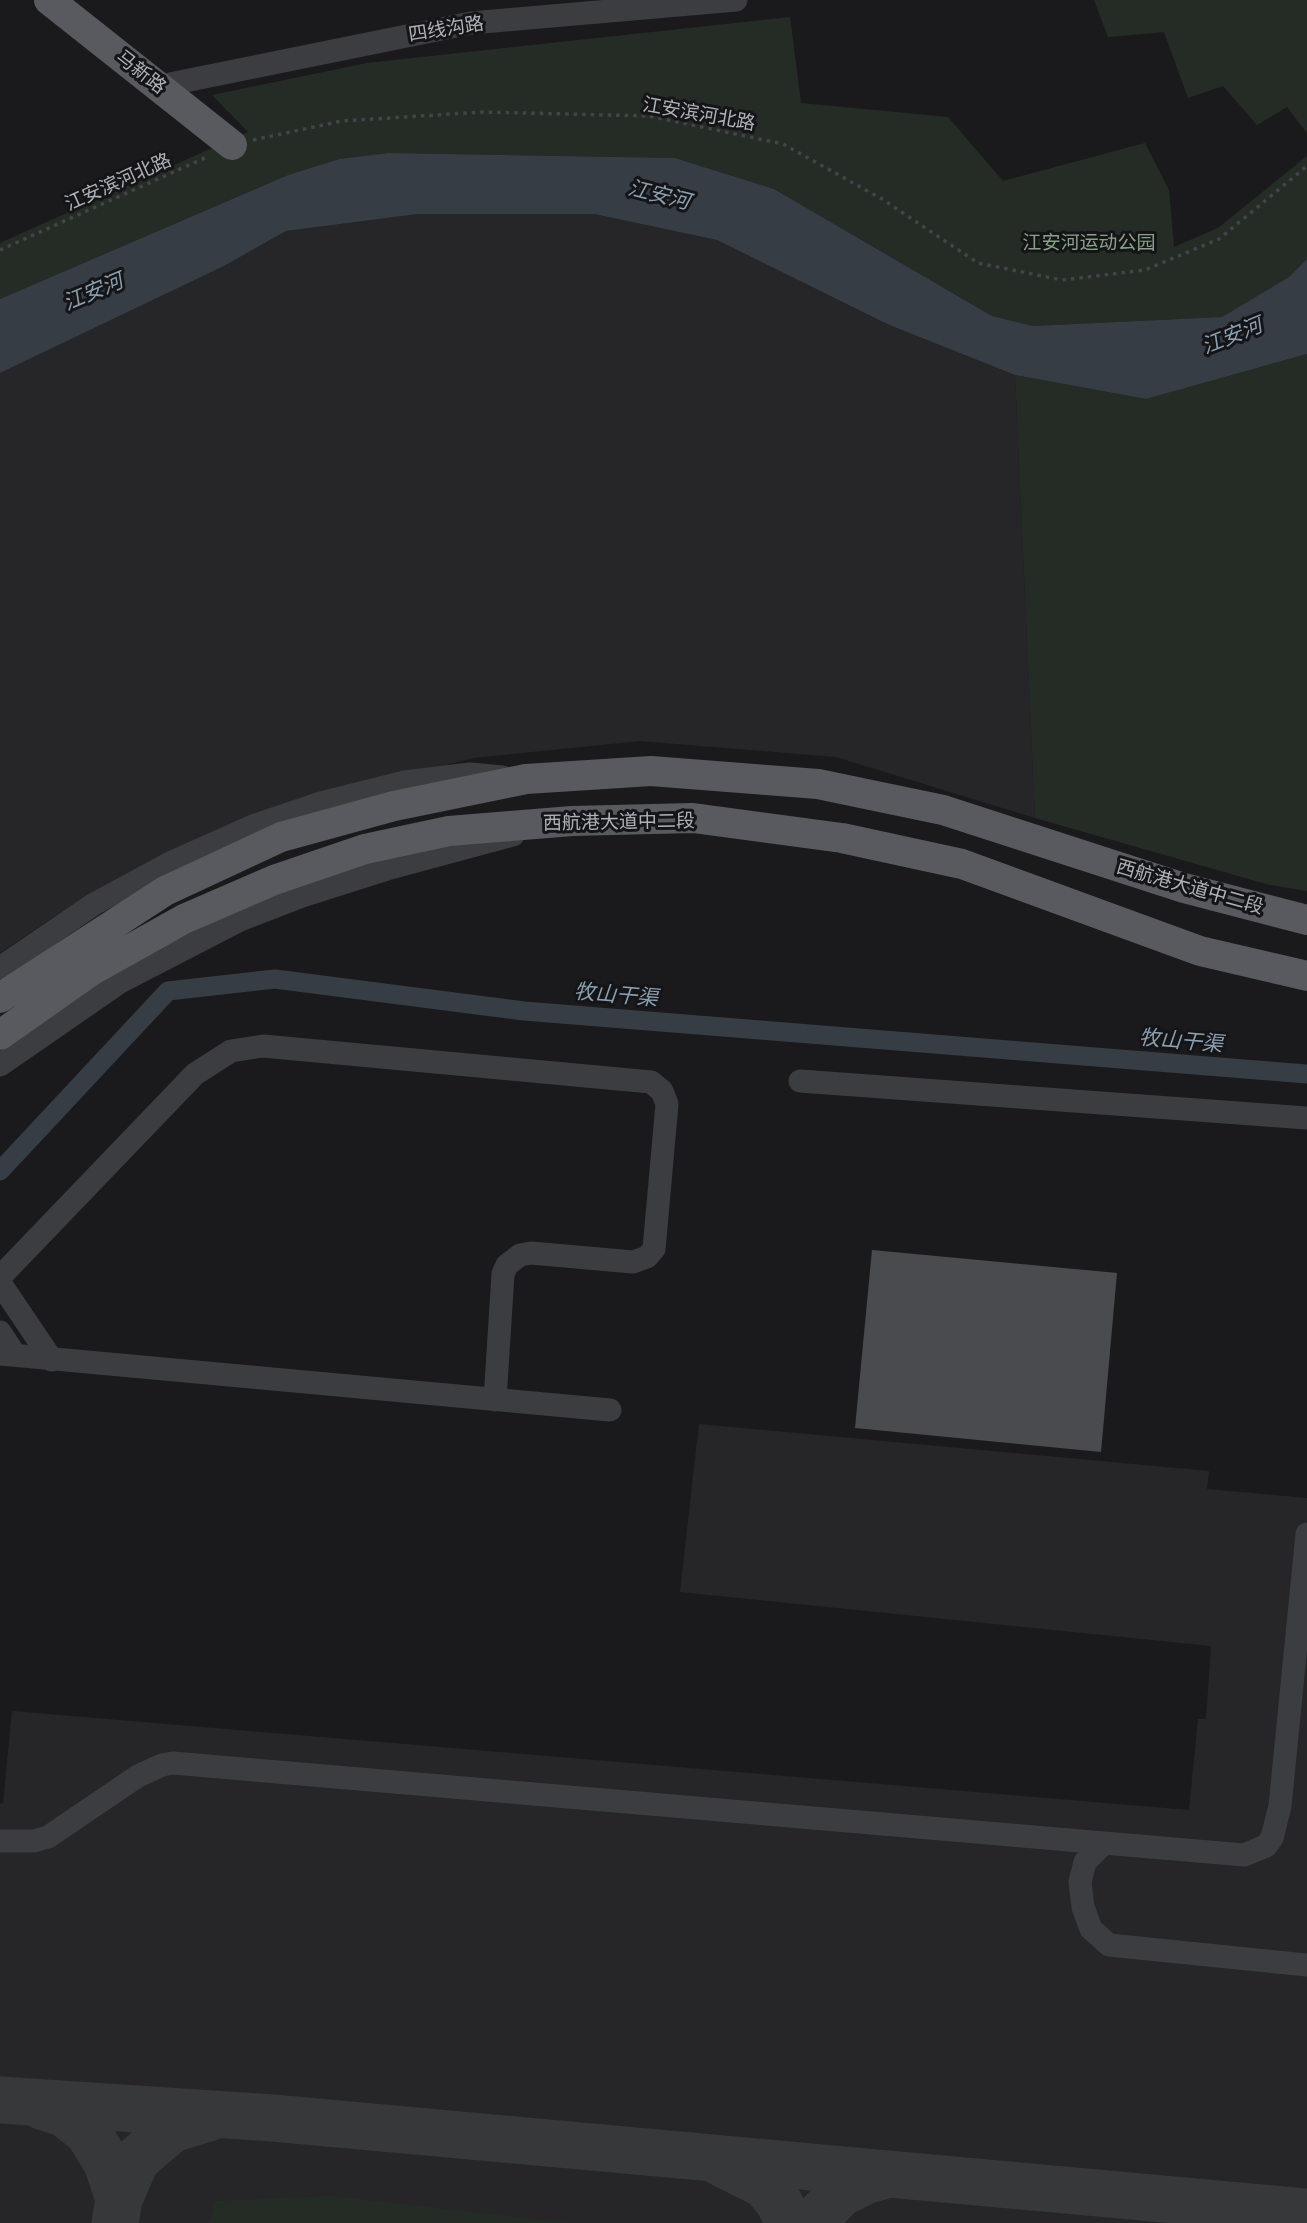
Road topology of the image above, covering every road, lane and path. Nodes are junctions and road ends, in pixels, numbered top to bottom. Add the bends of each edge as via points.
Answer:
1 (49, 0) edge
2 (736, 0) edge
3 (160, 86) junction
4 (232, 145) junction
5 (1307, 166) edge
6 (0, 250) edge
7 (526, 779) junction
8 (557, 822) junction
9 (1307, 920) edge
10 (0, 968) edge
11 (1307, 976) edge
12 (0, 998) edge
13 (0, 1035) edge
14 (0, 1065) edge
15 (800, 1081) dead end
16 (1307, 1118) edge
17 (0, 1277) edge
18 (0, 1283) edge
19 (0, 1332) edge
20 (8, 1355) edge
21 (52, 1360) junction
22 (495, 1400) junction
23 (610, 1410) dead end
24 (1307, 1534) edge
25 (0, 1841) edge
26 (1104, 1843) junction
27 (1307, 1965) edge

1 - 3 main road, 马新路
2 - 3 street, 四线沟路 via 471,23
3 - 4 main road, 马新路
4 - 5 path, 江安滨河北路 via 342,121 483,112 649,116 783,144 882,199 978,263 1062,280 1145,270 1219,239
4 - 6 path, 江安滨河北路
7 - 9 main road, 西航港大道中二段 via 652,771 818,784 943,810 1184,888
7 - 10 street via 470,775 405,782 253,826 94,904
7 - 12 main road, 西航港大道中二段 via 394,806 281,837 165,891
8 - 11 main road, 西航港大道中二段 via 693,818 842,838 962,864 1200,951
8 - 13 main road, 西航港大道中二段 via 437,833 365,849 274,880 184,919 91,971
8 - 14 street via 387,869 240,920 120,982
15 - 16 street
17 - 22 street via 195,1074 231,1051 263,1046 651,1082 662,1091 667,1104 654,1249 633,1262 531,1253 507,1265
18 - 21 street
19 - 20 street
20 - 21 street
21 - 22 street
22 - 23 street
24 - 26 street via 1278,1824 1266,1846 1254,1853 1232,1855
25 - 26 street via 48,1837 138,1776 173,1763
26 - 27 street via 1084,1862 1080,1882 1087,1920 1102,1941 1124,1948

